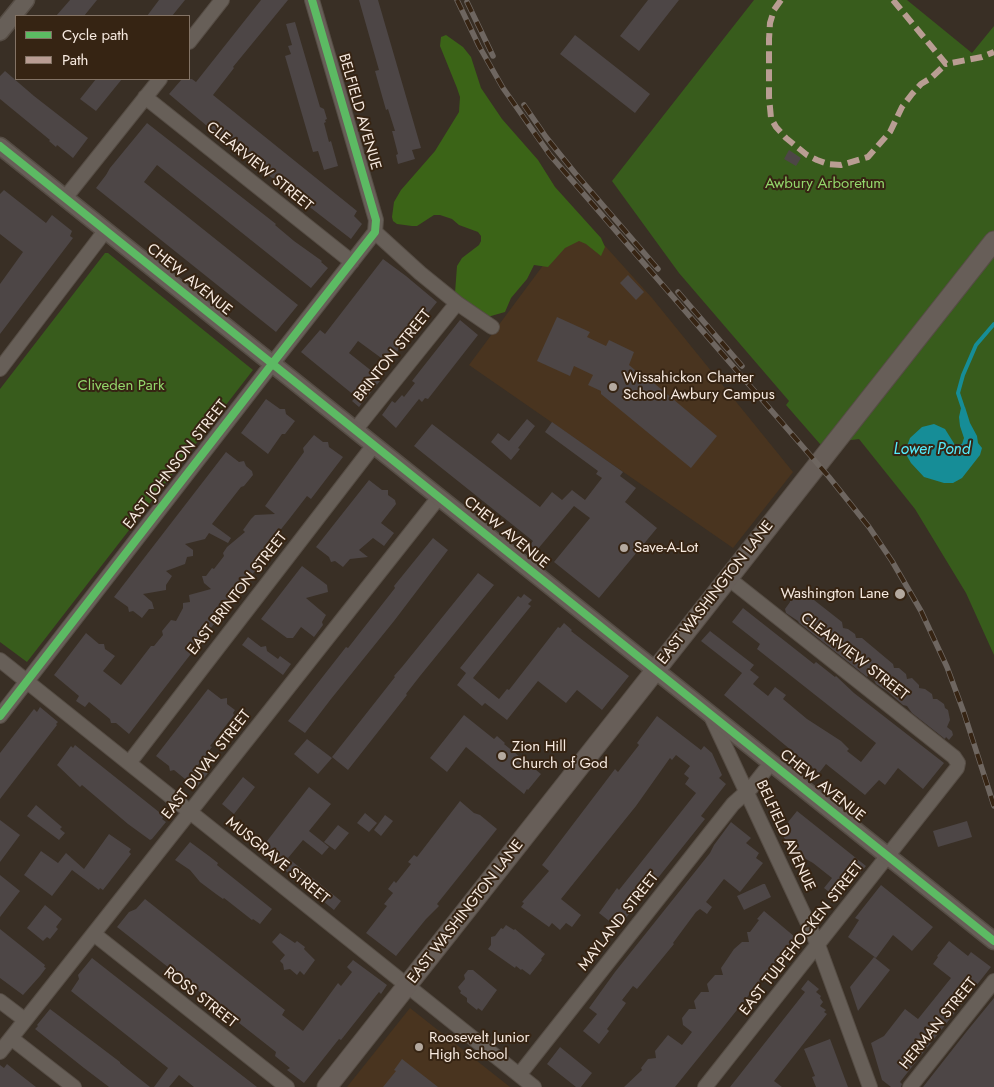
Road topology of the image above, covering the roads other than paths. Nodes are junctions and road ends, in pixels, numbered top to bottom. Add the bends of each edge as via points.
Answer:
1 (26, 0) edge
2 (222, 0) edge
3 (312, 0) edge
4 (0, 32) edge
5 (190, 41) edge
6 (159, 80) edge
7 (145, 97) junction
8 (0, 146) edge
9 (65, 198) junction
10 (106, 231) junction
11 (376, 232) junction
12 (994, 241) edge
13 (352, 262) junction
14 (457, 303) junction
15 (492, 328) dead end
16 (272, 364) junction
17 (0, 369) edge
18 (355, 430) junction
19 (374, 445) junction
20 (439, 497) junction
21 (728, 578) junction
22 (0, 660) edge
23 (656, 670) junction
24 (27, 681) junction
25 (710, 714) junction
26 (0, 716) edge
27 (129, 763) junction
28 (771, 763) junction
29 (958, 763) joint
30 (747, 792) junction
31 (190, 812) junction
32 (888, 856) junction
33 (94, 934) junction
34 (994, 941) edge
35 (818, 945) junction
36 (994, 981) edge
37 (408, 985) junction
38 (0, 1001) edge
39 (25, 1020) junction
40 (11, 1038) junction
41 (0, 1052) edge
42 (519, 1075) junction
43 (74, 1087) edge
44 (287, 1087) edge
45 (328, 1087) edge
46 (534, 1087) edge
47 (705, 1087) edge
48 (870, 1087) edge
49 (910, 1087) edge

1 - 4 street
2 - 5 street
3 - 11 street, BELFIELD AVENUE via 376,220
6 - 7 street
7 - 9 street
7 - 13 street, CLEARVIEW STREET
8 - 9 street, CHEW AVENUE
9 - 10 street, CHEW AVENUE
10 - 16 street, CHEW AVENUE
10 - 17 street
11 - 13 street, EAST JOHNSON STREET
11 - 14 street via 395,252
12 - 21 main road, EAST WASHINGTON LANE
13 - 16 street, EAST JOHNSON STREET
14 - 15 street
14 - 18 street, BRINTON STREET
16 - 18 street, CHEW AVENUE
16 - 24 street, EAST JOHNSON STREET
18 - 19 street, CHEW AVENUE
19 - 20 street, CHEW AVENUE
19 - 27 street, EAST BRINTON STREET
20 - 23 street, CHEW AVENUE
20 - 31 street, EAST DUVAL STREET
21 - 23 main road, EAST WASHINGTON LANE
21 - 29 street, CLEARVIEW STREET
22 - 24 street, MUSGRAVE STREET
23 - 25 street, CHEW AVENUE
23 - 37 main road, EAST WASHINGTON LANE
24 - 26 street, EAST JOHNSON STREET
24 - 27 street, MUSGRAVE STREET
25 - 28 street, CHEW AVENUE
25 - 30 street, BELFIELD AVENUE
27 - 31 street, MUSGRAVE STREET
28 - 30 street, MAYLAND STREET
28 - 32 street, CHEW AVENUE
29 - 32 street, EAST TULPEHOCKEN STREET
30 - 35 street, BELFIELD AVENUE
30 - 42 street, MAYLAND STREET via 733,804
31 - 33 street, EAST DUVAL STREET
31 - 37 street, MUSGRAVE STREET
32 - 34 street, CHEW AVENUE
32 - 35 street, EAST TULPEHOCKEN STREET
33 - 39 street, EAST DUVAL STREET
33 - 44 street, ROSS STREET
35 - 47 street, EAST TULPEHOCKEN STREET
35 - 48 street, BELFIELD AVENUE
36 - 49 street, HERMAN STREET
37 - 42 street, MUSGRAVE STREET
37 - 45 main road, EAST WASHINGTON LANE
38 - 39 street
39 - 40 street, EAST DUVAL STREET
40 - 41 street, EAST DUVAL STREET
40 - 43 street
42 - 46 street, MUSGRAVE STREET

